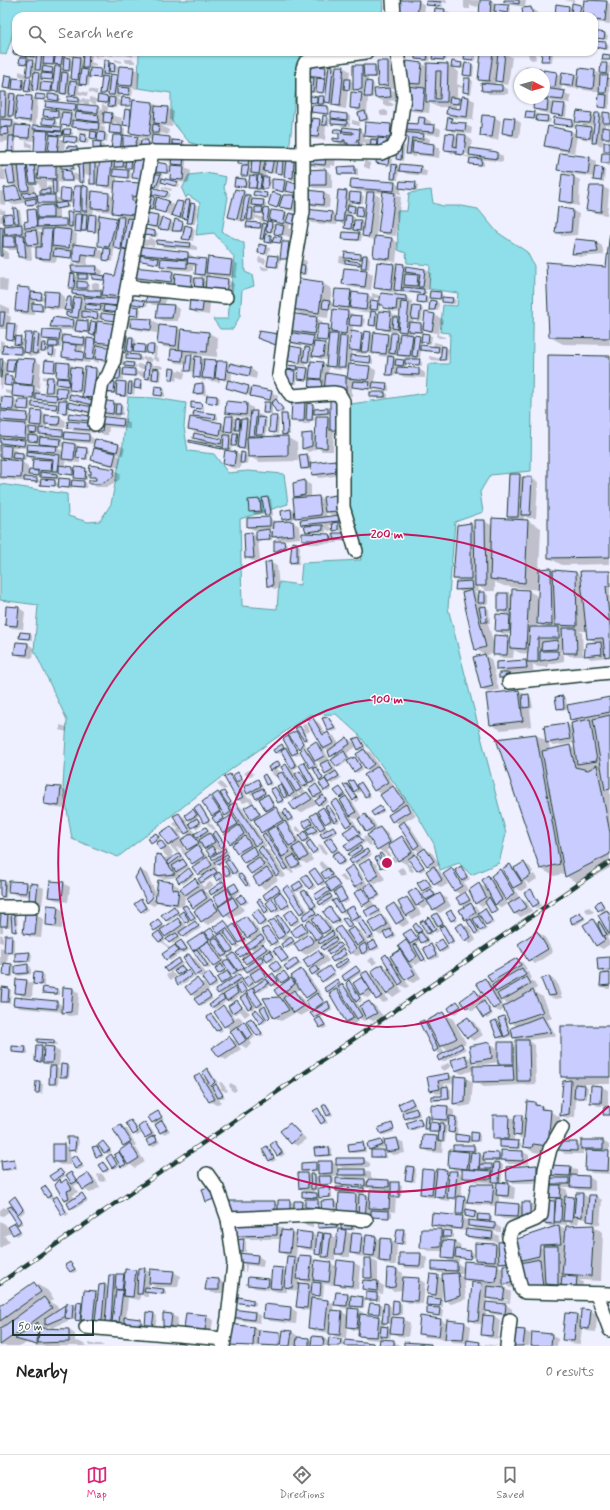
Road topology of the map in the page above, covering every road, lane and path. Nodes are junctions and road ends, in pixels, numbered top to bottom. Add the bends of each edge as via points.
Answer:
1 (393, 0) edge
2 (394, 12) edge
3 (338, 56) edge
4 (398, 56) edge
5 (152, 152) junction
6 (303, 154) junction
7 (0, 159) edge
8 (128, 287) junction
9 (226, 297) dead end
10 (96, 424) dead end
11 (356, 551) dead end
12 (610, 672) edge
13 (510, 682) dead end
14 (0, 907) edge
15 (33, 907) dead end
16 (562, 1128) dead end
17 (207, 1174) dead end
18 (228, 1219) junction
19 (366, 1220) dead end
20 (597, 1294) junction
21 (610, 1294) edge
22 (510, 1320) dead end
23 (86, 1326) dead end
24 (610, 1330) edge
25 (224, 1343) edge
26 (507, 1346) edge

1 - 2 street
3 - 6 street via 310,60 303,68
4 - 6 street via 404,97 398,138 393,148 381,153
5 - 6 street
5 - 7 street
5 - 8 street
6 - 11 street via 303,212 279,375 292,396 333,393 339,394 343,401 343,507
8 - 9 street
8 - 10 street via 113,364 102,383
12 - 13 street
14 - 15 street
16 - 20 street via 550,1149 545,1169 541,1214 536,1219 512,1229 509,1238 521,1289 524,1292
17 - 18 street via 217,1188
18 - 19 street via 312,1215
18 - 25 street via 234,1264
20 - 21 street
20 - 24 street
22 - 26 street
23 - 25 street

